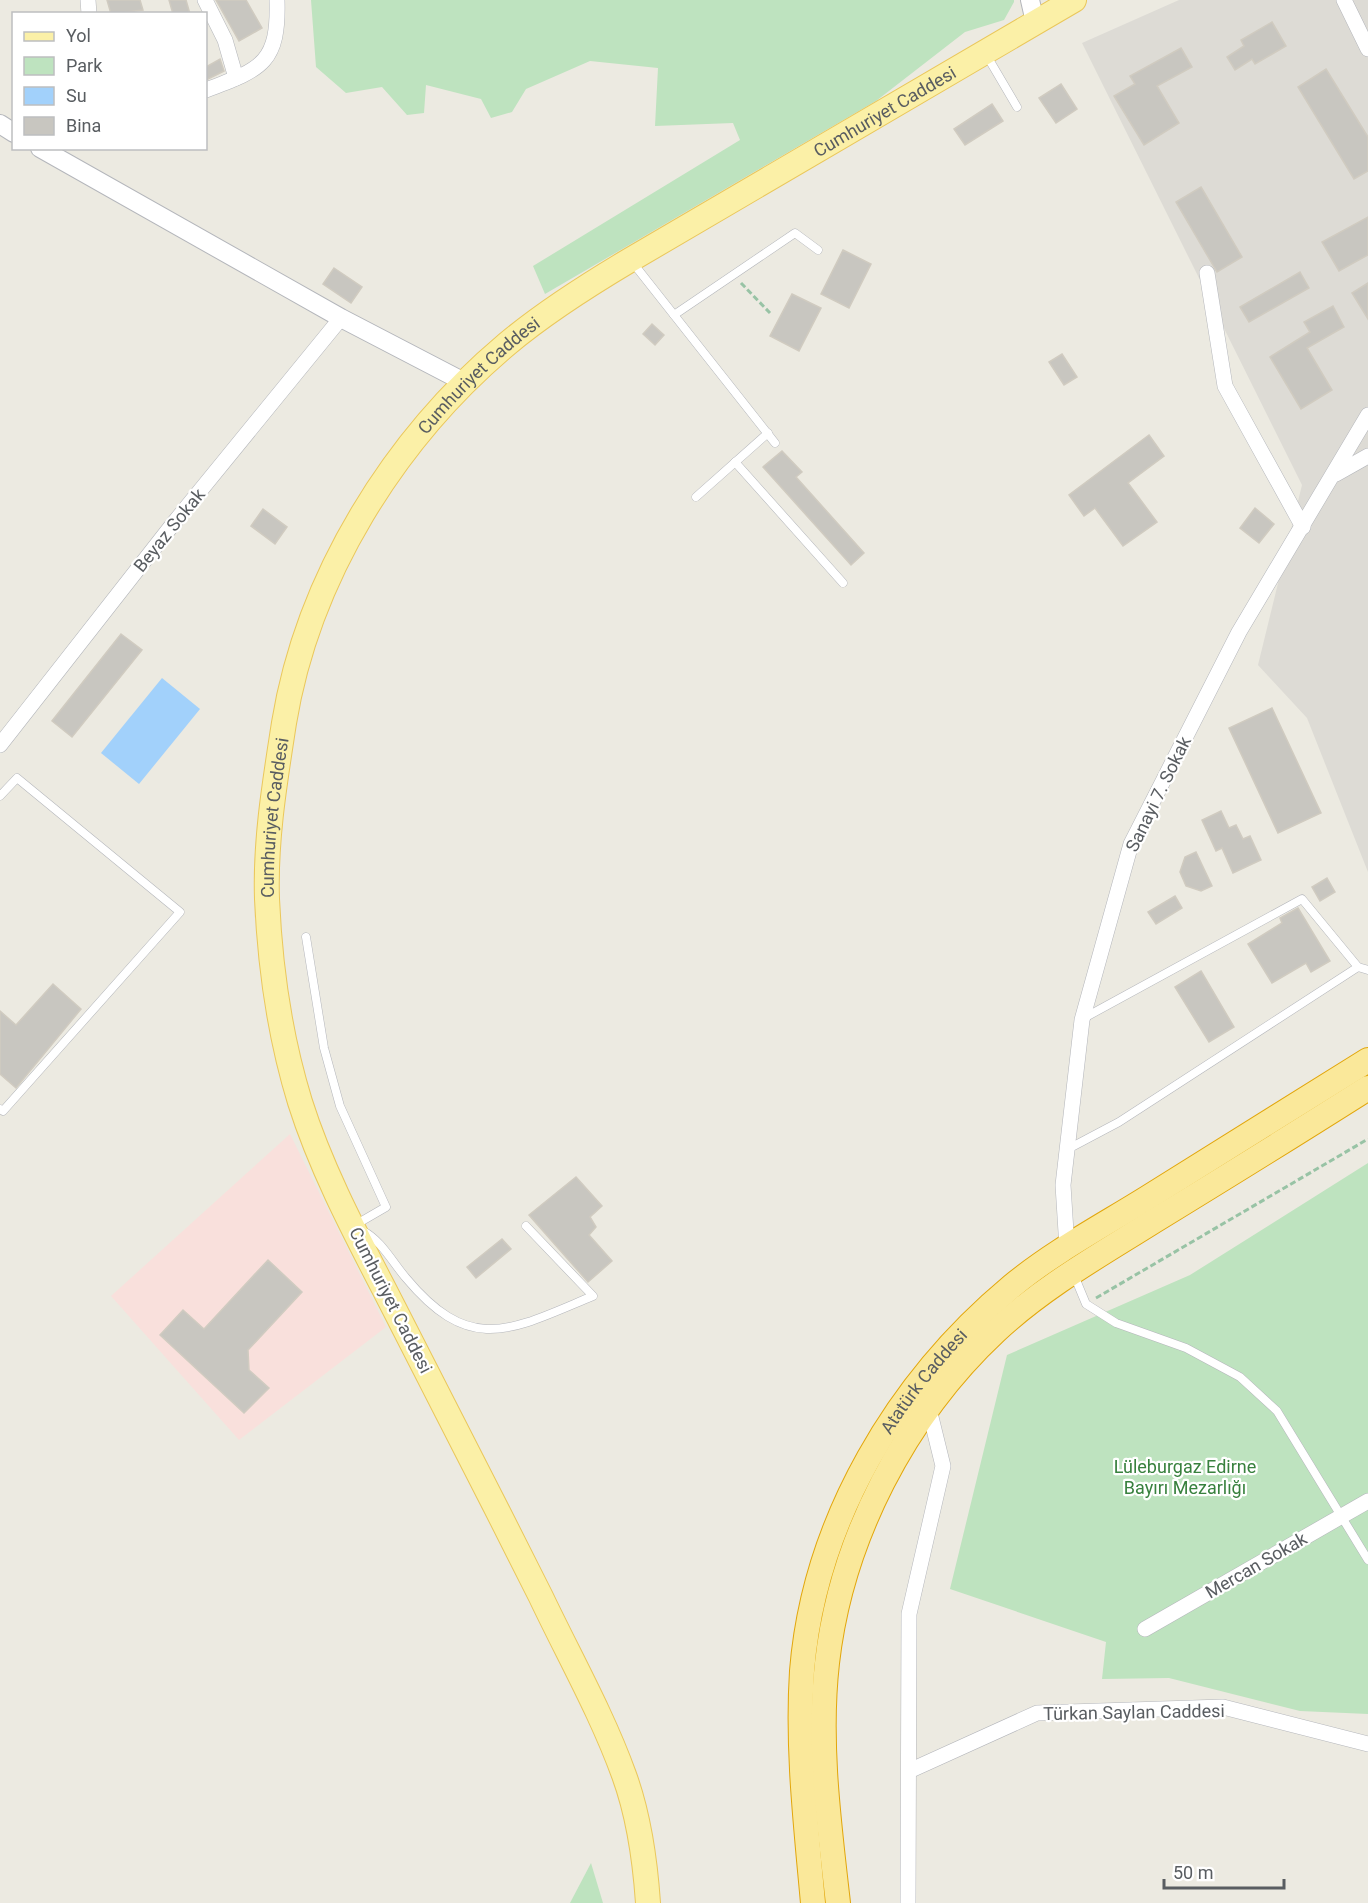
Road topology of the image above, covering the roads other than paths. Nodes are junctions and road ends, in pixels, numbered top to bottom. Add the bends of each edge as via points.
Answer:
1 (205, 0) edge
2 (277, 0) edge
3 (1344, 0) edge
4 (1049, 7) edge
5 (1368, 48) edge
6 (984, 52) junction
7 (236, 78) junction
8 (207, 90) edge
9 (1017, 107) dead end
10 (45, 150) edge
11 (818, 250) dead end
12 (630, 260) junction
13 (1207, 273) dead end
14 (674, 315) junction
15 (341, 318) junction
16 (466, 383) junction
17 (1368, 415) edge
18 (768, 433) junction
19 (775, 443) dead end
20 (1368, 456) edge
21 (735, 462) junction
22 (1333, 476) junction
23 (696, 497) dead end
24 (1303, 527) junction
25 (843, 583) dead end
26 (0, 745) edge
27 (0, 796) edge
28 (306, 937) dead end
29 (1358, 967) junction
30 (1368, 970) edge
31 (1082, 1020) junction
32 (1368, 1060) edge
33 (1368, 1088) edge
34 (0, 1109) edge
35 (1066, 1150) junction
36 (353, 1226) junction
37 (526, 1226) dead end
38 (1067, 1248) junction
39 (1073, 1273) junction
40 (929, 1408) junction
41 (1368, 1501) edge
42 (1342, 1515) junction
43 (1368, 1560) edge
44 (1145, 1629) dead end
45 (1368, 1744) edge
46 (909, 1771) junction
47 (648, 1903) edge
48 (813, 1903) edge
49 (838, 1903) edge
50 (908, 1903) edge

1 - 7 street via 225,40
2 - 7 street via 278,32 274,45 264,60
3 - 5 street
4 - 6 main road, Cumhuriyet Caddesi
6 - 9 lane
6 - 12 main road, Cumhuriyet Caddesi
7 - 8 street
10 - 15 street
11 - 14 lane via 795,233
12 - 14 lane
12 - 16 main road, Cumhuriyet Caddesi via 536,321
13 - 24 street via 1225,386
14 - 18 lane
15 - 16 street
15 - 26 street, Beyaz Sokak
16 - 36 main road, Cumhuriyet Caddesi via 394,467 330,573 299,652 275,782 267,899 280,1012 302,1107
17 - 22 street, Sanayi 7. Sokak
18 - 19 lane
18 - 21 lane
20 - 22 street
21 - 23 lane
21 - 25 lane
22 - 24 street, Sanayi 7. Sokak
24 - 31 street, Sanayi 7. Sokak via 1239,632 1131,844
27 - 34 lane via 16,778 180,912 3,1111
28 - 36 lane via 324,1048 340,1106 386,1207
29 - 30 lane
29 - 31 lane via 1302,898
29 - 35 lane via 1119,1122
31 - 35 street, Sanayi 7. Sokak
32 - 38 highway, Atatürk Caddesi
33 - 39 highway, Atatürk Caddesi
35 - 38 street, Sanayi 7. Sokak via 1063,1185
36 - 37 lane via 368,1233 442,1315 476,1330 507,1327 593,1296
36 - 47 main road, Cumhuriyet Caddesi via 608,1733 636,1813 645,1857
38 - 48 highway, Atatürk Caddesi via 988,1307 919,1380 870,1456 835,1531 812,1607 802,1669 802,1781
39 - 40 highway, Atatürk Caddesi via 996,1331
39 - 42 lane via 1086,1304 1116,1323 1186,1348 1240,1377 1277,1411
40 - 46 street via 944,1467 909,1614
40 - 49 highway, Atatürk Caddesi via 898,1456 861,1527 833,1623 824,1723
41 - 42 street, Mercan Sokak
42 - 43 lane
42 - 44 street, Mercan Sokak
45 - 46 street, Türkan Saylan Caddesi via 1223,1707 1036,1713
46 - 50 street

